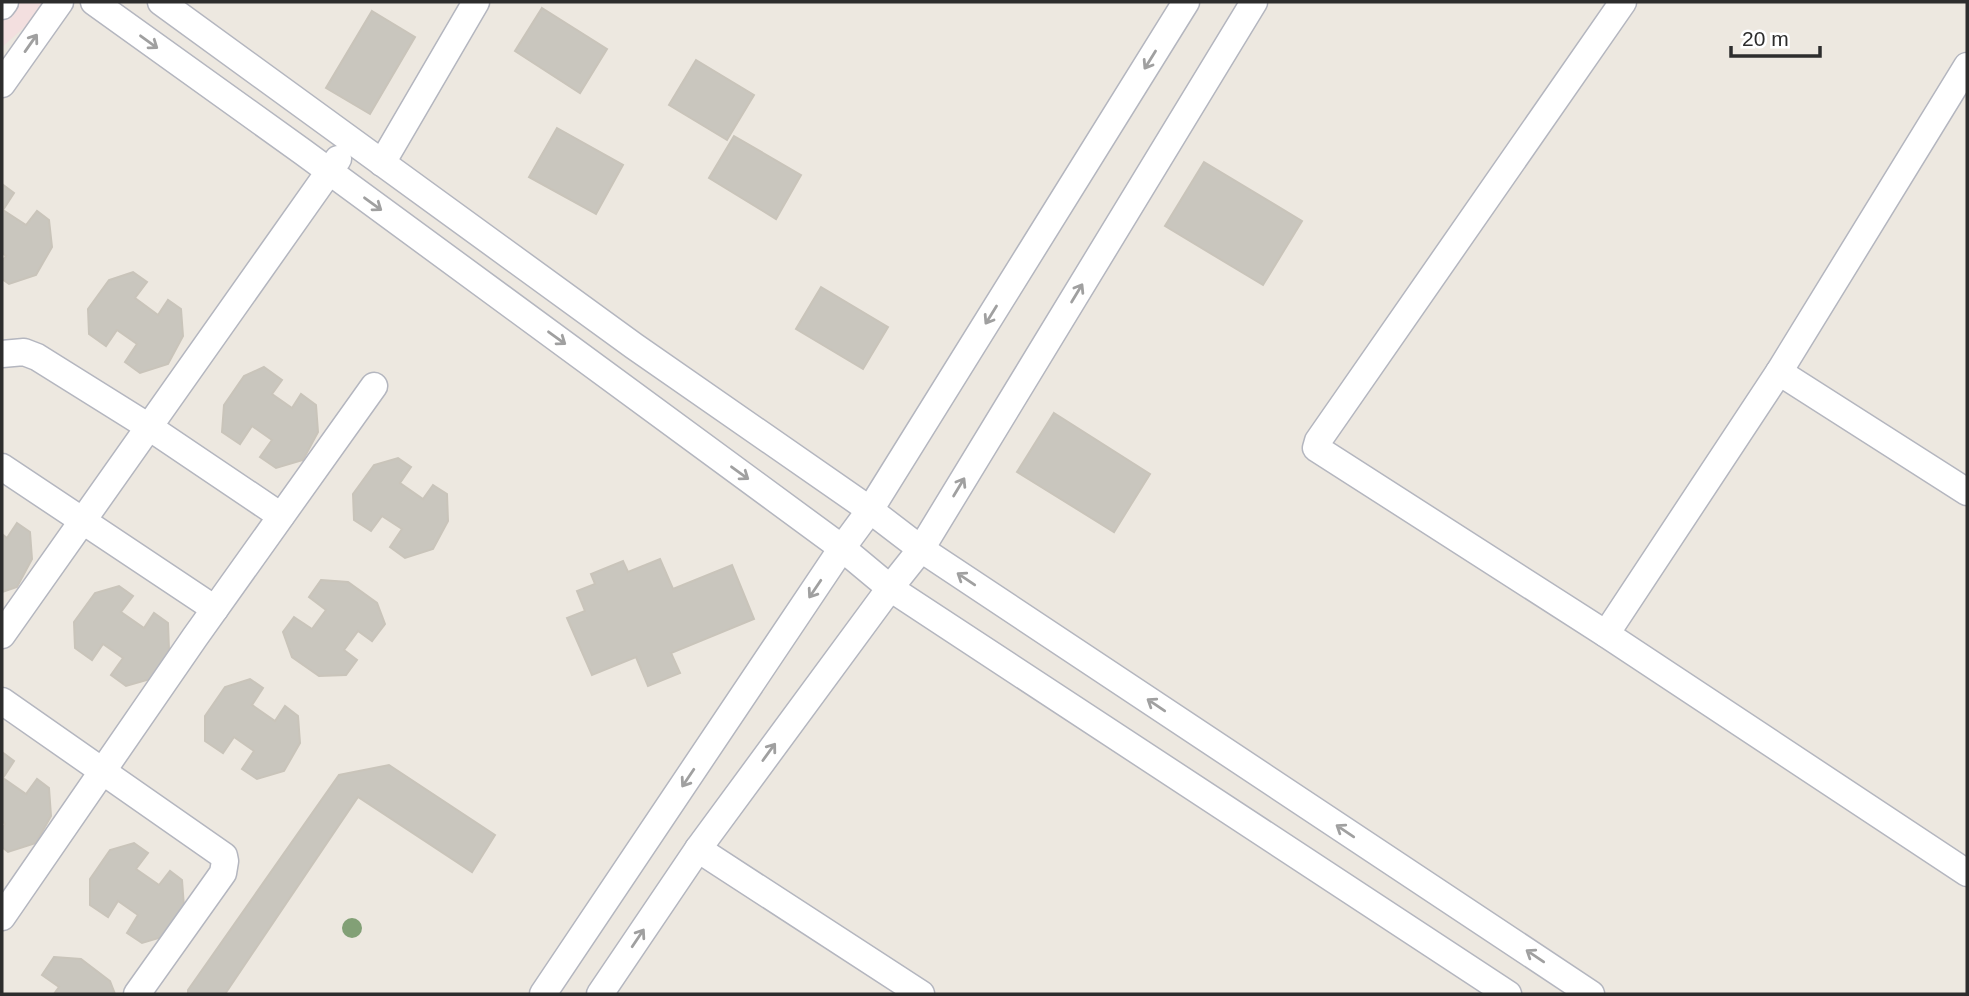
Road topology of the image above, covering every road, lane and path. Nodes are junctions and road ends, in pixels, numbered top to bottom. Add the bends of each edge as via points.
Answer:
1 (60, 2) edge
2 (94, 2) edge
3 (161, 2) edge
4 (477, 2) edge
5 (1186, 2) edge
6 (1254, 2) edge
7 (1623, 2) edge
8 (1967, 66) edge
9 (2, 84) edge
10 (351, 140) junction
11 (382, 163) junction
12 (330, 172) junction
13 (2, 354) edge
14 (1779, 372) junction
15 (373, 386) dead end
16 (149, 426) junction
17 (2, 467) edge
18 (1967, 492) edge
19 (870, 510) junction
20 (281, 516) junction
21 (82, 521) junction
22 (842, 548) junction
23 (921, 549) junction
24 (890, 588) junction
25 (215, 609) junction
26 (1606, 634) junction
27 (2, 635) edge
28 (2, 701) edge
29 (102, 771) junction
30 (698, 849) junction
31 (1967, 873) edge
32 (2, 918) edge
33 (137, 994) edge
34 (543, 994) edge
35 (600, 994) edge
36 (921, 994) edge
37 (1508, 994) edge
38 (1591, 994) edge

9 -> 1 street
2 -> 12 street
3 - 10 street
4 - 11 street
5 -> 19 street
23 -> 6 street
7 - 26 street via 1316,445
8 - 14 street
10 - 11 street
10 - 12 street
11 - 19 street
12 - 16 street
12 -> 22 street
13 - 16 street via 24,352 37,357
14 - 18 street
14 - 26 street
15 - 20 street
16 - 20 street
16 - 21 street
17 - 21 street
19 - 22 street
19 - 23 street
20 - 25 street
21 - 25 street
21 - 27 street
22 - 24 street
22 -> 34 street
23 - 24 street
38 -> 23 street
30 -> 24 street
24 - 37 street
25 - 29 street
26 - 31 street
28 - 29 street
29 - 32 street
29 - 33 street via 225,861 223,873
35 -> 30 street
30 - 36 street

